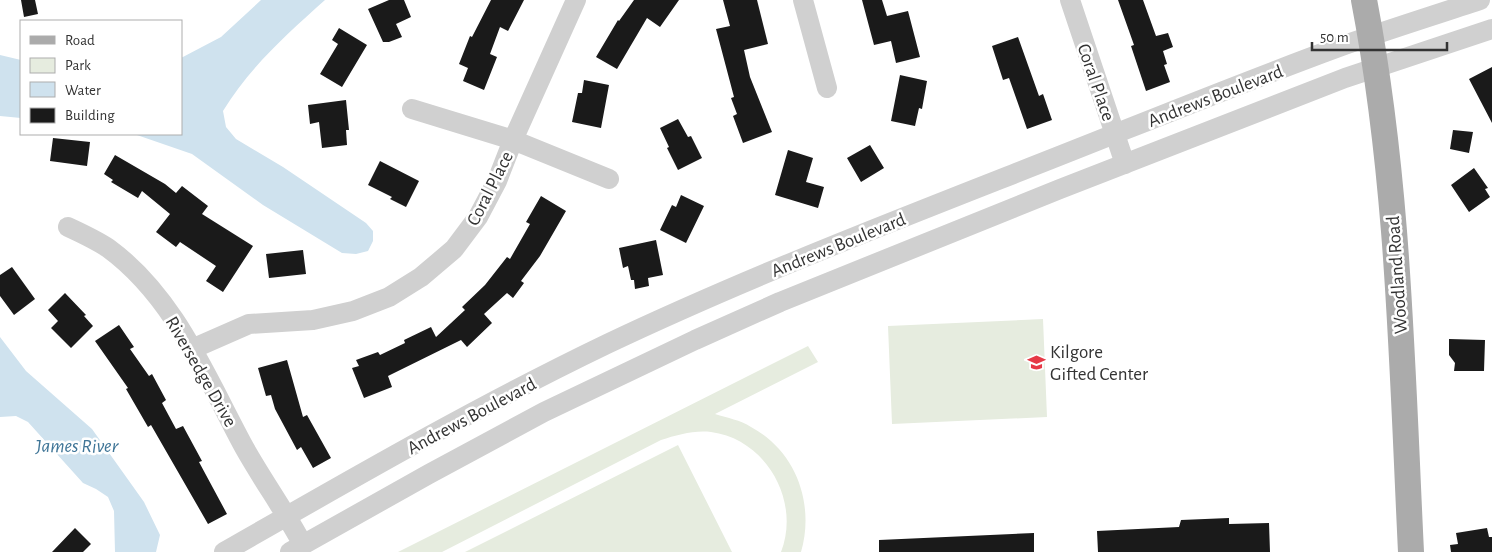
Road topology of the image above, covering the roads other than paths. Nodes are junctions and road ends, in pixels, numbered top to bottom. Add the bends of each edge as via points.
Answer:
1 (576, 0) edge
2 (802, 0) edge
3 (1070, 0) edge
4 (1364, 0) edge
5 (1480, 0) edge
6 (1492, 29) edge
7 (1370, 37) junction
8 (1375, 68) junction
9 (827, 88) dead end
10 (412, 109) dead end
11 (1115, 135) junction
12 (512, 140) junction
13 (1125, 164) junction
14 (609, 179) dead end
15 (68, 227) dead end
16 (192, 349) junction
17 (287, 516) junction
18 (297, 549) edge
19 (224, 552) edge
20 (1411, 552) edge

1 - 12 street, Coral Place
2 - 9 street
3 - 11 street, Coral Place
4 - 7 main road, Woodland Road
5 - 7 street, Andrews Boulevard
6 - 8 street, Andrews Boulevard
7 - 8 main road, Woodland Road
7 - 11 street, Andrews Boulevard
8 - 13 street, Andrews Boulevard
8 - 20 main road, Woodland Road via 1398,284
10 - 12 street
11 - 13 street, Coral Place
11 - 17 street, Andrews Boulevard via 828,247 666,317 553,371
12 - 14 street
12 - 16 street, Coral Place via 497,181 478,217 454,249 421,277 390,297 353,311 313,320 249,324
13 - 18 street, Andrews Boulevard via 867,266 695,340 544,412
15 - 16 street, Riversedge Drive via 107,248 138,274 161,300
16 - 17 street, Riversedge Drive via 245,449
17 - 18 street, Riversedge Drive
17 - 19 street, Andrews Boulevard

